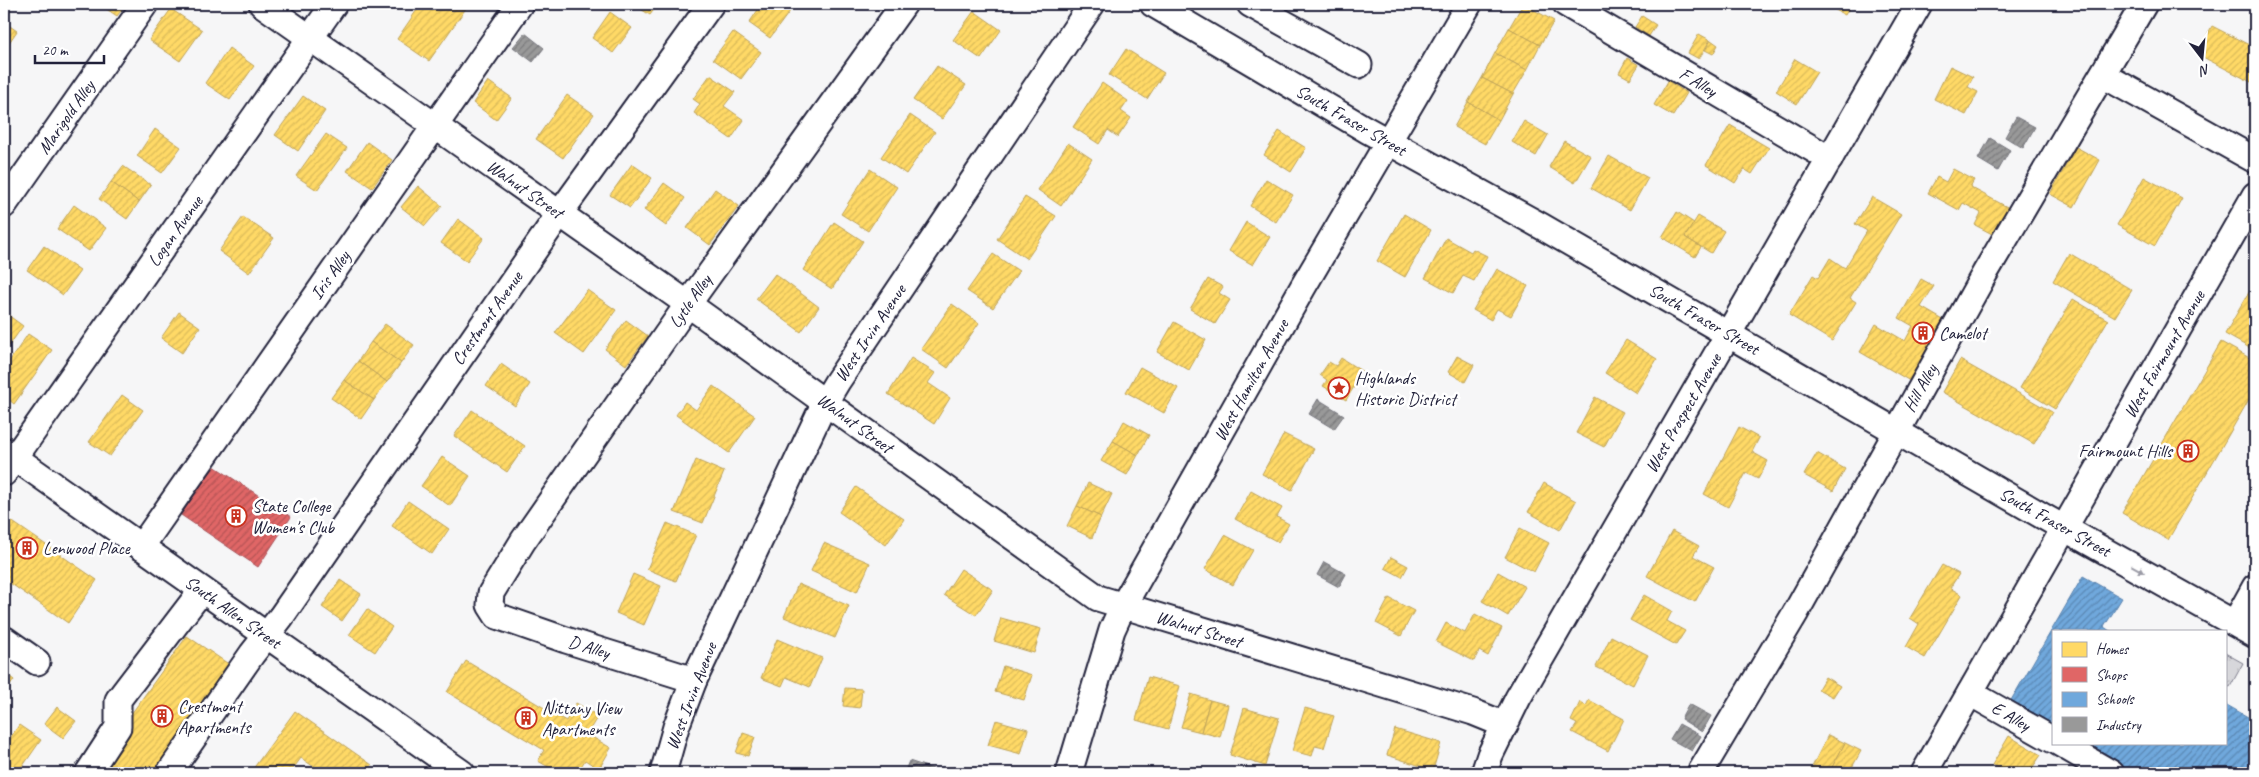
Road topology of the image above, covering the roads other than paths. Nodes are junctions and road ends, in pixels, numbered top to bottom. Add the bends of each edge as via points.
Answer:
1 (145, 4) edge
2 (262, 4) edge
3 (334, 4) edge
4 (520, 4) edge
5 (711, 4) edge
6 (904, 4) edge
7 (1092, 4) edge
8 (1153, 4) edge
9 (1250, 4) edge
10 (1469, 4) edge
11 (1566, 4) edge
12 (1919, 4) edge
13 (2144, 4) edge
14 (311, 38) junction
15 (1359, 65) dead end
16 (2103, 75) junction
17 (434, 126) junction
18 (1388, 142) junction
19 (1830, 159) junction
20 (2255, 160) edge
21 (2255, 195) edge
22 (4, 205) edge
23 (560, 213) junction
24 (688, 304) junction
25 (1730, 334) junction
26 (825, 402) junction
27 (1896, 432) junction
28 (8, 460) edge
29 (2065, 528) junction
30 (142, 547) junction
31 (2255, 587) edge
32 (202, 590) junction
33 (490, 605) joint
34 (1123, 606) junction
35 (2245, 629) edge
36 (267, 636) junction
37 (4, 639) edge
38 (37, 662) dead end
39 (694, 680) junction
40 (1970, 693) junction
41 (1505, 725) junction
42 (2052, 739) edge
43 (2061, 744) edge
44 (179, 770) edge
45 (456, 771) edge
46 (88, 773) edge
47 (663, 773) edge
48 (1069, 773) edge
49 (1484, 773) edge
50 (1700, 773) edge
51 (1924, 773) edge
52 (2111, 773) edge

1 - 22 street, Marigold Alley
2 - 14 street, Walnut Street
3 - 14 street, Logan Avenue
4 - 17 street, Iris Alley
5 - 23 street, Crestmont Avenue
6 - 24 street, Lytle Alley
7 - 26 street, West Irvin Avenue
8 - 18 street, South Fraser Street
9 - 15 street
10 - 18 street, West Hamilton Avenue
11 - 19 street, F Alley
12 - 19 street, West Prospect Avenue
13 - 16 street, Hill Alley
14 - 17 street, Walnut Street
14 - 28 street, Logan Avenue
16 - 20 street
16 - 27 street, Hill Alley via 1985,273
17 - 23 street, Walnut Street
17 - 30 street, Iris Alley
18 - 25 street, South Fraser Street
18 - 34 street, West Hamilton Avenue
19 - 25 street, West Prospect Avenue
21 - 29 street, West Fairmount Avenue
23 - 24 street, Walnut Street
23 - 36 street, Crestmont Avenue
24 - 26 street, Walnut Street
24 - 33 street, Lytle Alley via 523,541 490,593
25 - 27 street, South Fraser Street
25 - 41 street, West Prospect Avenue
26 - 34 street, Walnut Street via 1098,598
26 - 39 street, West Irvin Avenue
27 - 29 street, South Fraser Street
27 - 50 street, Hill Alley via 1796,612
28 - 30 street, South Allen Street
29 -> 35 street, South Fraser Street
29 - 40 street, West Fairmount Avenue
30 - 32 street, South Allen Street
31 - 35 street
32 - 36 street, South Allen Street
32 - 46 street via 118,700 118,726
33 - 39 street, D Alley via 497,616
34 - 41 street, Walnut Street via 1474,712
34 - 48 street, West Hamilton Avenue via 1112,630
36 - 44 street, Crestmont Avenue via 252,654
36 - 45 street, South Allen Street
37 - 38 street
39 - 47 street, West Irvin Avenue
40 - 42 street, E Alley
40 - 51 street, West Fairmount Avenue
41 - 49 street, West Prospect Avenue
43 - 52 street

